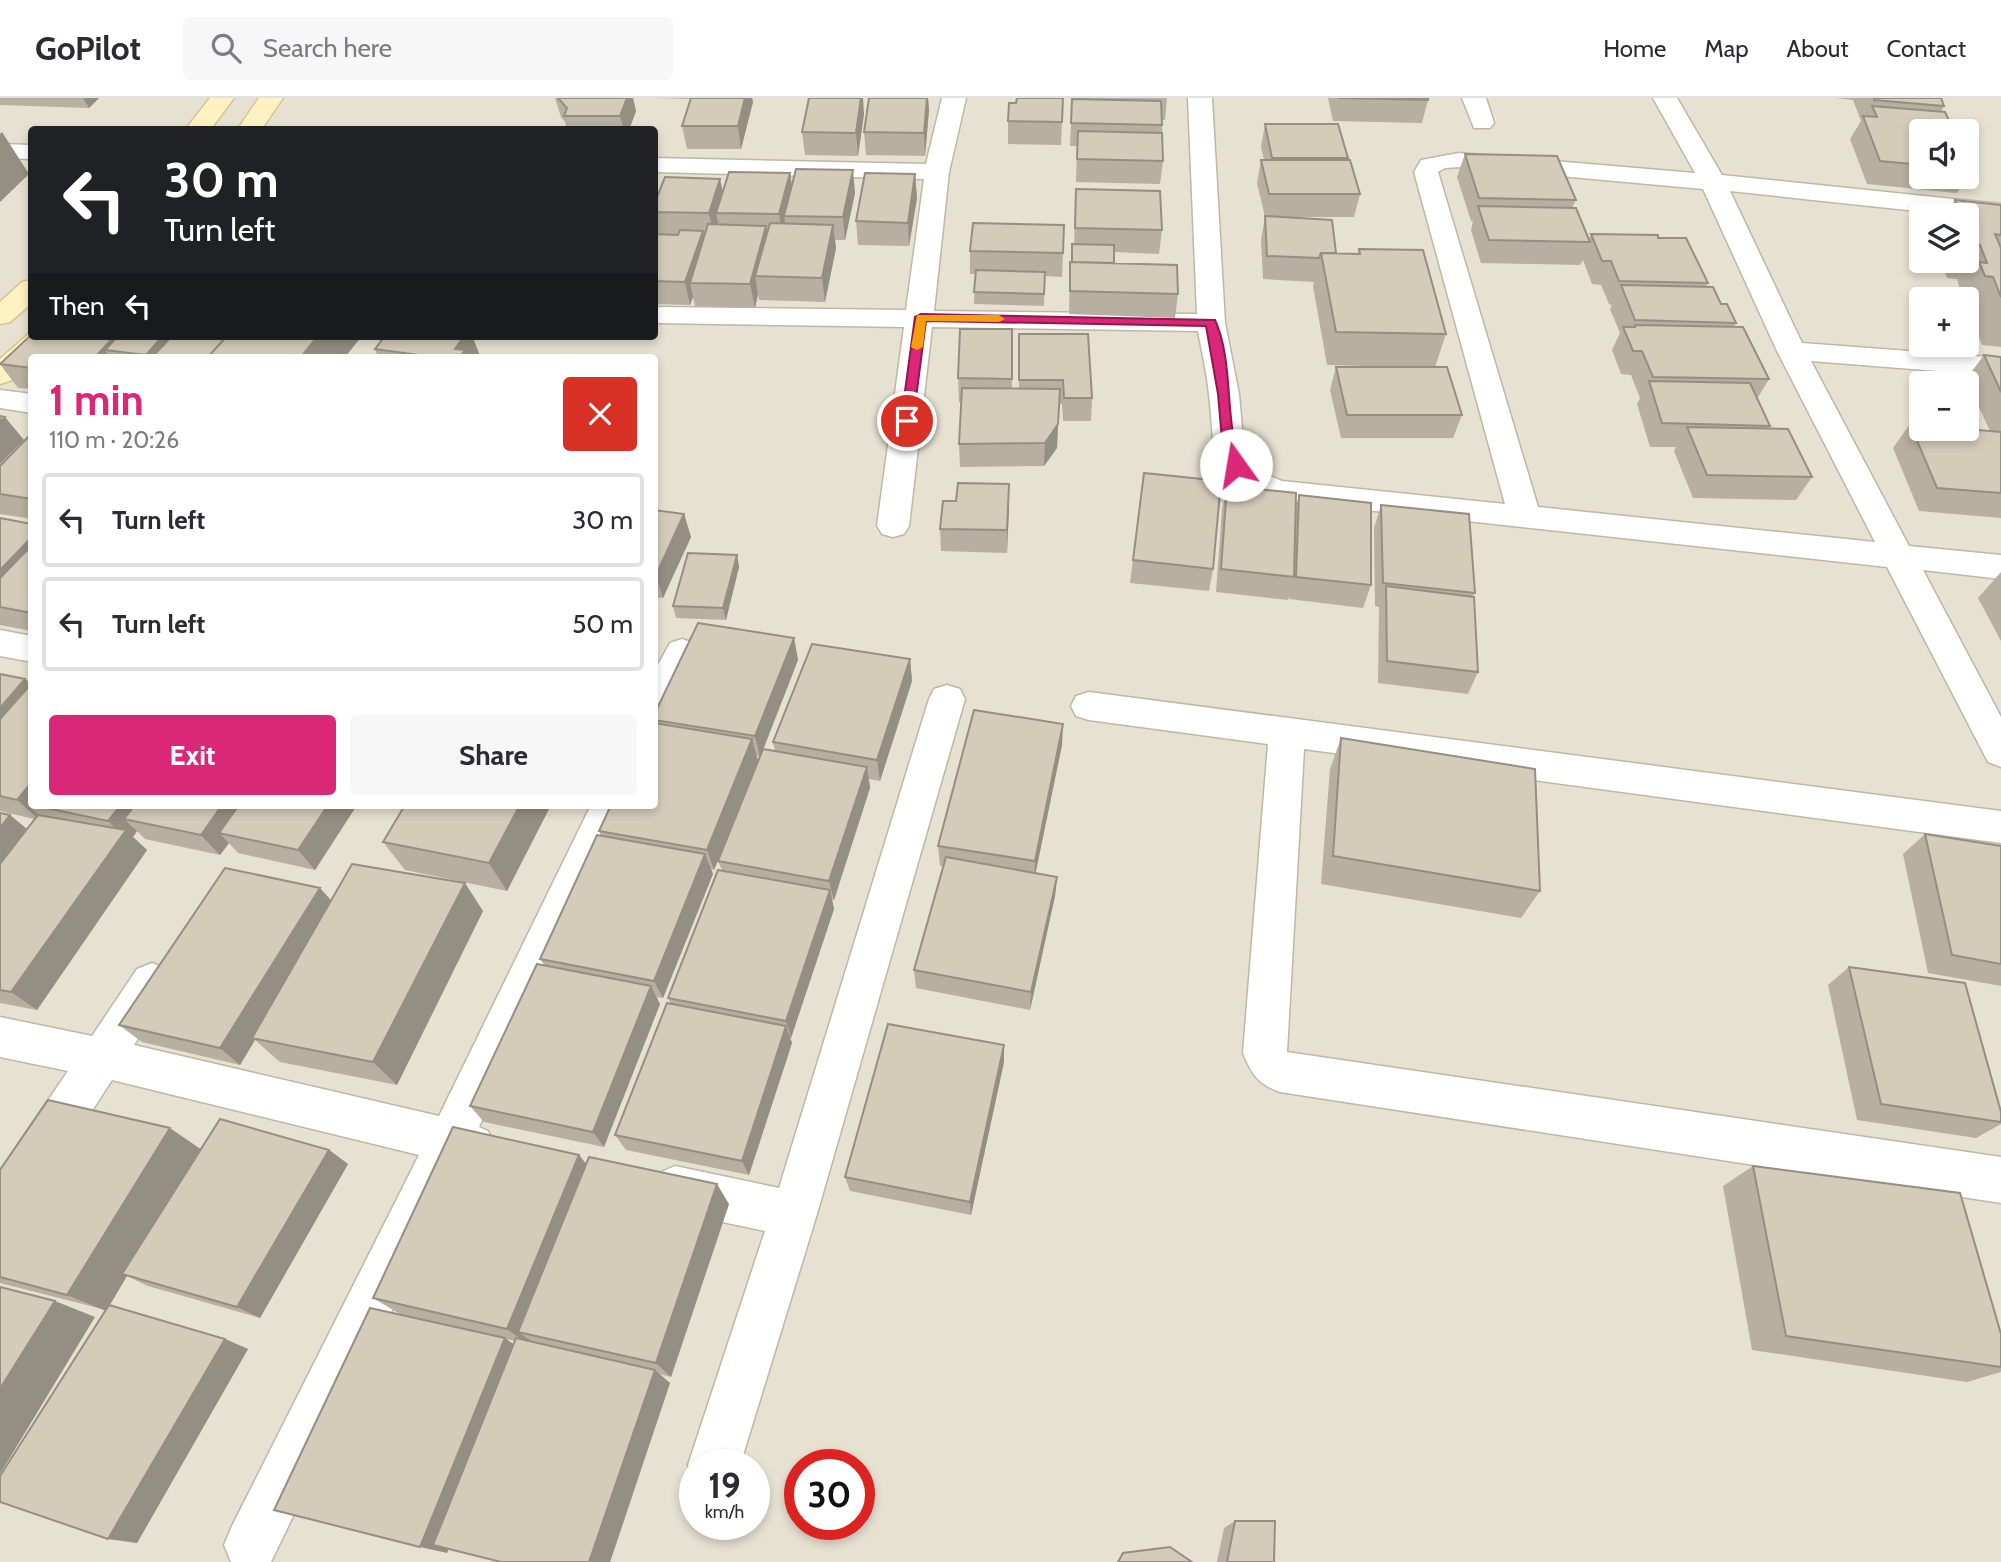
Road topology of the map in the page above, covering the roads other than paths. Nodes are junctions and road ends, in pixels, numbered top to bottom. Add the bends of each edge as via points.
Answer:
1 (222, 98) edge
2 (271, 98) edge
3 (954, 98) edge
4 (1199, 98) edge
5 (1474, 98) edge
6 (1665, 98) edge
7 (1482, 123) dead end
8 (200, 126) edge
9 (252, 126) edge
10 (0, 151) edge
11 (28, 152) edge
12 (658, 165) edge
13 (937, 172) junction
14 (1713, 182) junction
15 (2001, 212) edge
16 (28, 292) edge
17 (658, 315) edge
18 (0, 316) edge
19 (921, 317) junction
20 (1211, 323) junction
21 (39, 340) edge
22 (1791, 351) junction
23 (2001, 367) edge
24 (0, 375) edge
25 (0, 399) edge
26 (28, 403) edge
27 (1525, 517) junction
28 (893, 526) dead end
29 (1901, 557) junction
30 (2001, 568) edge
31 (0, 643) edge
32 (28, 648) edge
33 (682, 652) edge
34 (947, 699) dead end
35 (658, 702) edge
36 (1088, 706) dead end
37 (1287, 732) junction
38 (2001, 752) edge
39 (608, 809) edge
40 (2001, 827) edge
41 (175, 947) edge
42 (0, 1037) edge
43 (103, 1058) junction
44 (450, 1141) junction
45 (516, 1155) edge
46 (635, 1180) edge
47 (2001, 1180) edge
48 (0, 1212) edge
49 (794, 1214) junction
50 (719, 1449) edge
51 (251, 1545) dead end

1 - 8 main road
2 - 9 main road
3 - 13 street
4 - 20 street
5 - 7 street
6 - 14 street
10 - 11 street
12 - 13 street
13 - 19 street
14 - 15 street
14 - 22 street
14 - 27 street via 1459,160 1430,165 1426,172
16 - 18 main road
17 - 19 street
19 - 20 street
19 - 28 street
20 - 27 street via 1229,451 1249,479 1277,491
21 - 24 main road
22 - 23 street
22 - 29 street
25 - 26 street
27 - 29 street
29 - 30 street
29 - 38 street
31 - 32 street
33 - 35 street
34 - 49 street
36 - 37 street
37 - 40 street
37 - 47 street via 1265,1053 1270,1065 1280,1072
39 - 44 street
41 - 43 street
42 - 43 street
43 - 44 street
43 - 48 street
44 - 45 street
44 - 51 street
46 - 49 street
49 - 50 street

